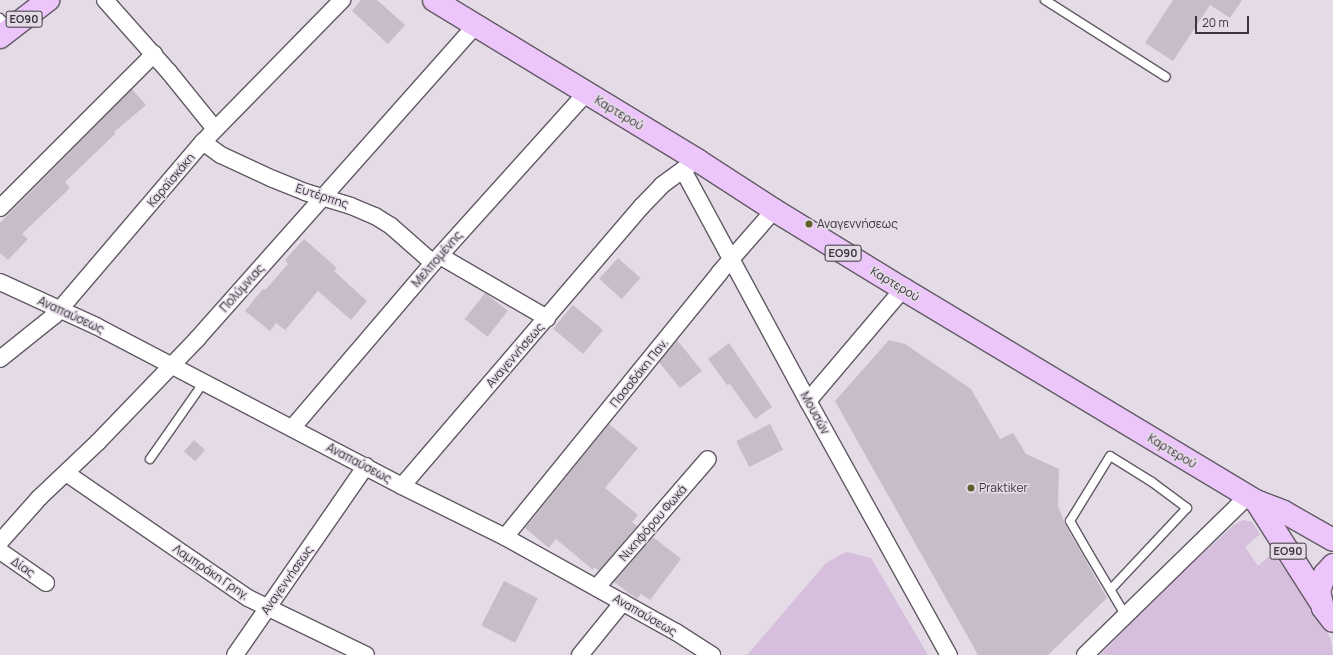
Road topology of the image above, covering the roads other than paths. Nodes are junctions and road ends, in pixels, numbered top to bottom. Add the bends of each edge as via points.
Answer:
1 (48, 0) edge
2 (105, 0) edge
3 (342, 0) edge
4 (434, 0) edge
5 (1045, 0) edge
6 (475, 26) junction
7 (4, 28) edge
8 (154, 54) junction
9 (1166, 77) dead end
10 (586, 93) junction
11 (215, 129) junction
12 (202, 142) junction
13 (690, 165) junction
14 (322, 198) junction
15 (0, 208) edge
16 (774, 210) junction
17 (436, 259) junction
18 (730, 260) junction
19 (0, 282) edge
20 (903, 289) junction
21 (59, 310) junction
22 (547, 318) junction
23 (0, 358) edge
24 (172, 365) junction
25 (204, 382) junction
26 (808, 401) junction
27 (293, 427) junction
28 (150, 459) dead end
29 (708, 459) dead end
30 (366, 466) junction
31 (66, 473) junction
32 (402, 486) junction
33 (1252, 499) junction
34 (505, 537) junction
35 (1333, 540) edge
36 (0, 542) edge
37 (0, 552) edge
38 (1333, 565) edge
39 (46, 583) dead end
40 (597, 587) junction
41 (1110, 589) junction
42 (1320, 601) junction
43 (623, 602) junction
44 (267, 608) junction
45 (1126, 616) junction
46 (1333, 622) edge
47 (357, 653) edge
48 (235, 655) edge
49 (580, 655) edge
50 (712, 655) edge
51 (949, 655) edge
52 (1085, 655) edge

1 - 7 main road, ΕΟ90
2 - 8 street
3 - 11 street, Καραϊσκάκη
4 - 6 main road, Καρτερού / ΕΟ90
5 - 9 lane
6 - 10 main road, Καρτερού / ΕΟ90
6 - 14 street, Πολύμνιας
8 - 11 street
8 - 15 street
10 - 13 main road, Καρτερού / ΕΟ90
10 - 17 street, Μελπομένης
11 - 12 street, Καραϊσκάκη
12 - 14 street, Ευτέρπης via 233,161
12 - 21 street, Καραϊσκάκη
13 - 16 main road, Καρτερού / ΕΟ90
13 - 18 street, Μουσών
13 - 22 street, Αναγεννήσεως via 662,185 642,206
14 - 17 street, Ευτέρπης via 376,216
14 - 24 street, Πολύμνιας
16 - 18 street, Πασαδάκη Παν.
16 - 20 main road, Καρτερού / ΕΟ90
17 - 22 street, Ευτέρπης
17 - 27 street, Μελπομένης
18 - 26 street, Μουσών
18 - 34 street, Πασαδάκη Παν.
19 - 21 street, Αναπαύσεως
20 - 26 street
20 - 33 main road, Καρτερού / ΕΟ90
21 - 23 street, Καραϊσκάκη
21 - 24 street, Αναπαύσεως
22 - 32 street, Αναγεννήσεως
24 - 25 street, Αναπαύσεως
24 - 31 street, Πολύμνιας
25 - 27 street, Αναπαύσεως
25 - 28 lane
26 - 51 street, Μουσών
27 - 30 street, Αναπαύσεως
29 - 40 street, Νικηφόρου Φωκά
30 - 32 street, Αναπαύσεως
30 - 44 street, Αναγεννήσεως
31 - 36 street, Πολύμνιας via 39,498
31 - 44 street, Λαμπράκη Γρηγ.
32 - 34 street, Αναπαύσεως
33 - 35 main road, Καρτερού / ΕΟ90 via 1284,512
33 - 42 main road, Καρτερού / ΕΟ90
33 - 45 street
34 - 40 street, Αναπαύσεως
37 - 39 street, Δίας
38 - 42 main road via 1321,582
40 - 43 street, Αναπαύσεως
41 - 41 lane via 1187,508 1110,456 1070,521
41 - 45 lane
42 - 46 main road, ΕΟ90
43 - 49 street
43 - 50 street, Αναπαύσεως
44 - 47 street, Λαμπράκη Γρηγ.
44 - 48 street, Αναγεννήσεως
45 - 52 street

